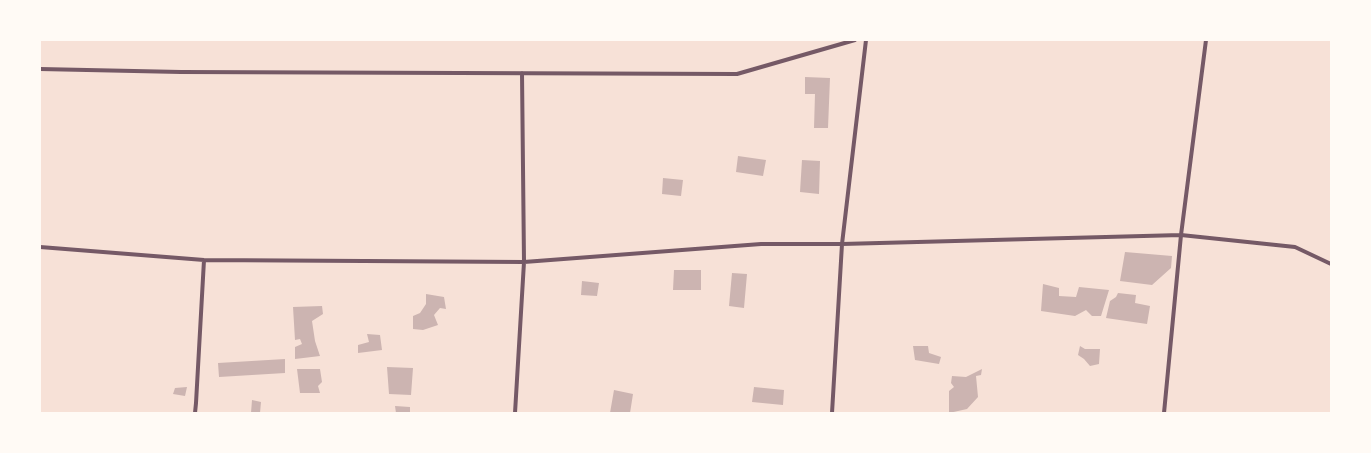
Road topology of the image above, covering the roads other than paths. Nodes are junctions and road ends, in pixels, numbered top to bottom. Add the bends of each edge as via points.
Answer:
1 (855, 40) edge
2 (866, 40) edge
3 (1206, 40) edge
4 (40, 68) edge
5 (522, 73) junction
6 (1181, 235) junction
7 (842, 244) junction
8 (40, 247) edge
9 (204, 260) junction
10 (524, 262) junction
11 (1331, 264) edge
12 (195, 413) edge
13 (516, 413) edge
14 (832, 413) edge
15 (1164, 413) edge

1 - 5 street via 736,74
2 - 7 street
3 - 6 street
4 - 5 street via 188,72
5 - 10 street
6 - 7 street
6 - 11 street via 1295,248
6 - 15 street
7 - 10 street via 761,244
7 - 14 street
8 - 9 street
9 - 10 street
9 - 12 street
10 - 13 street

